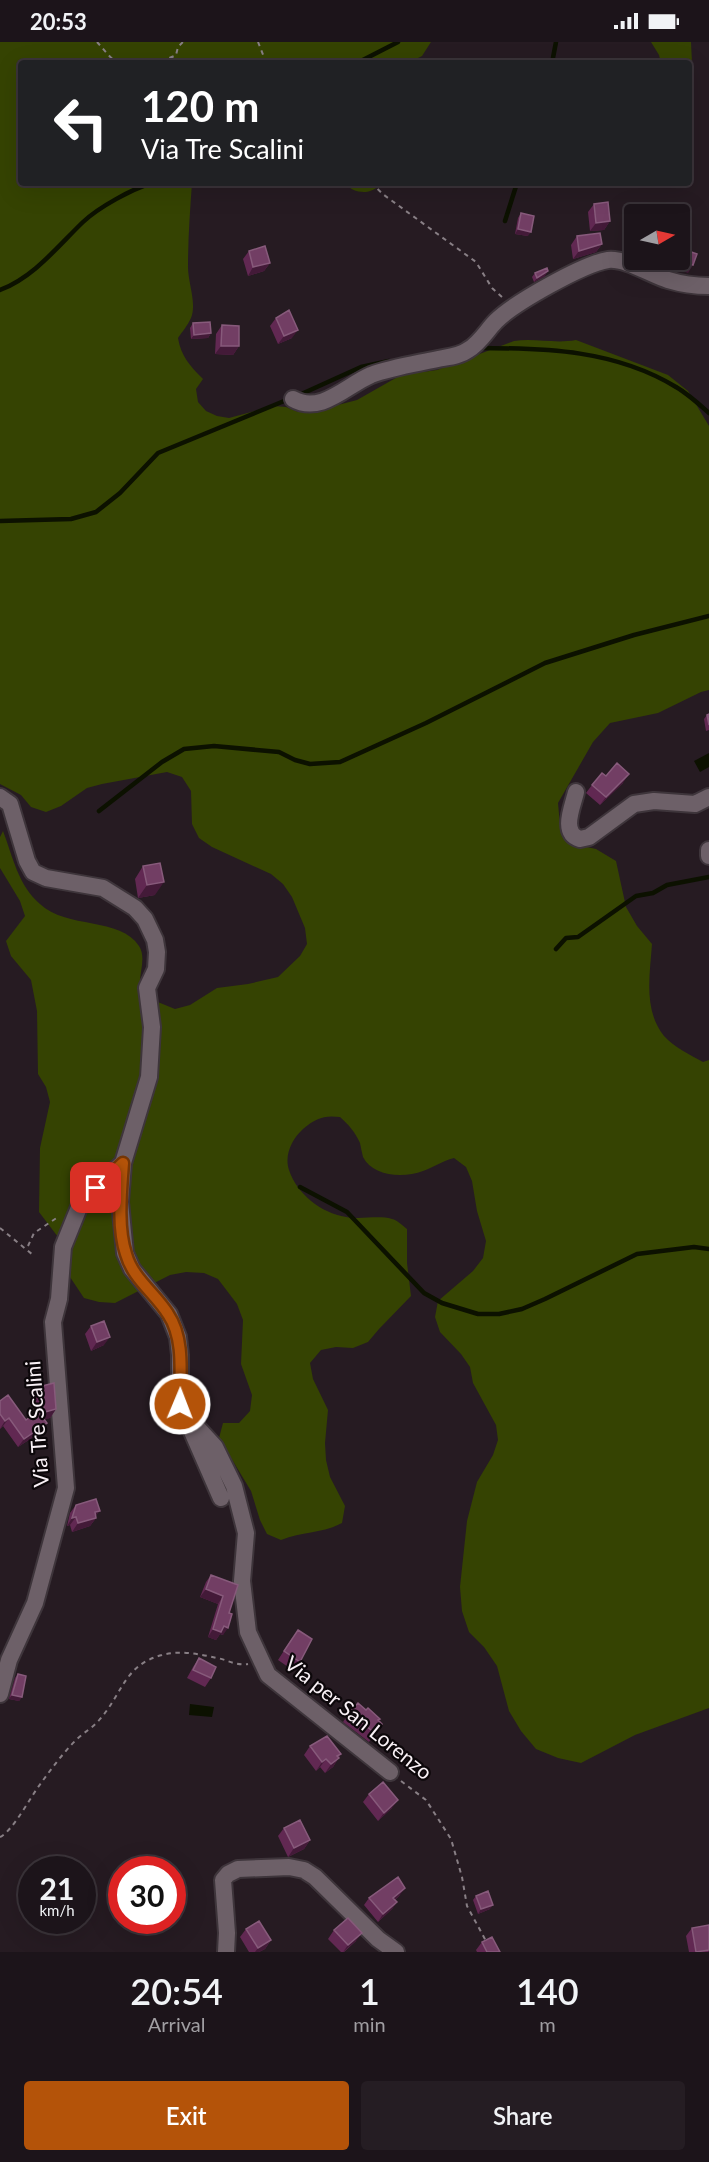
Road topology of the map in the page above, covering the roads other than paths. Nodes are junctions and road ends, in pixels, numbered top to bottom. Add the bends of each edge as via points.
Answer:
1 (709, 286) edge
2 (293, 399) dead end
3 (576, 792) dead end
4 (0, 797) edge
5 (709, 797) edge
6 (709, 850) edge
7 (709, 856) edge
8 (123, 1163) junction
9 (184, 1413) junction
10 (220, 1498) dead end
11 (0, 1694) edge
12 (390, 1772) road end
13 (226, 1952) edge
14 (396, 1952) edge

1 - 2 street via 668,280 609,260 587,266 515,307 466,352 388,369 315,404
3 - 5 street via 569,827 572,835 580,839 589,837 634,804 695,804
4 - 8 street via 10,804 33,872 103,888 135,908 155,940 156,969 147,988 152,1027 149,1077
6 - 7 street
8 - 9 street via 120,1202 125,1253 132,1269 169,1314 180,1355 180,1404
8 - 11 street, Via Tre Scalini via 82,1200 63,1246 59,1299 52,1322 66,1488 35,1603 9,1660
9 - 10 street
9 - 12 street, Via per San Lorenzo via 214,1447 234,1486 246,1533 242,1581 248,1632 268,1676
13 - 14 street via 223,1880 238,1869 289,1867 315,1877

